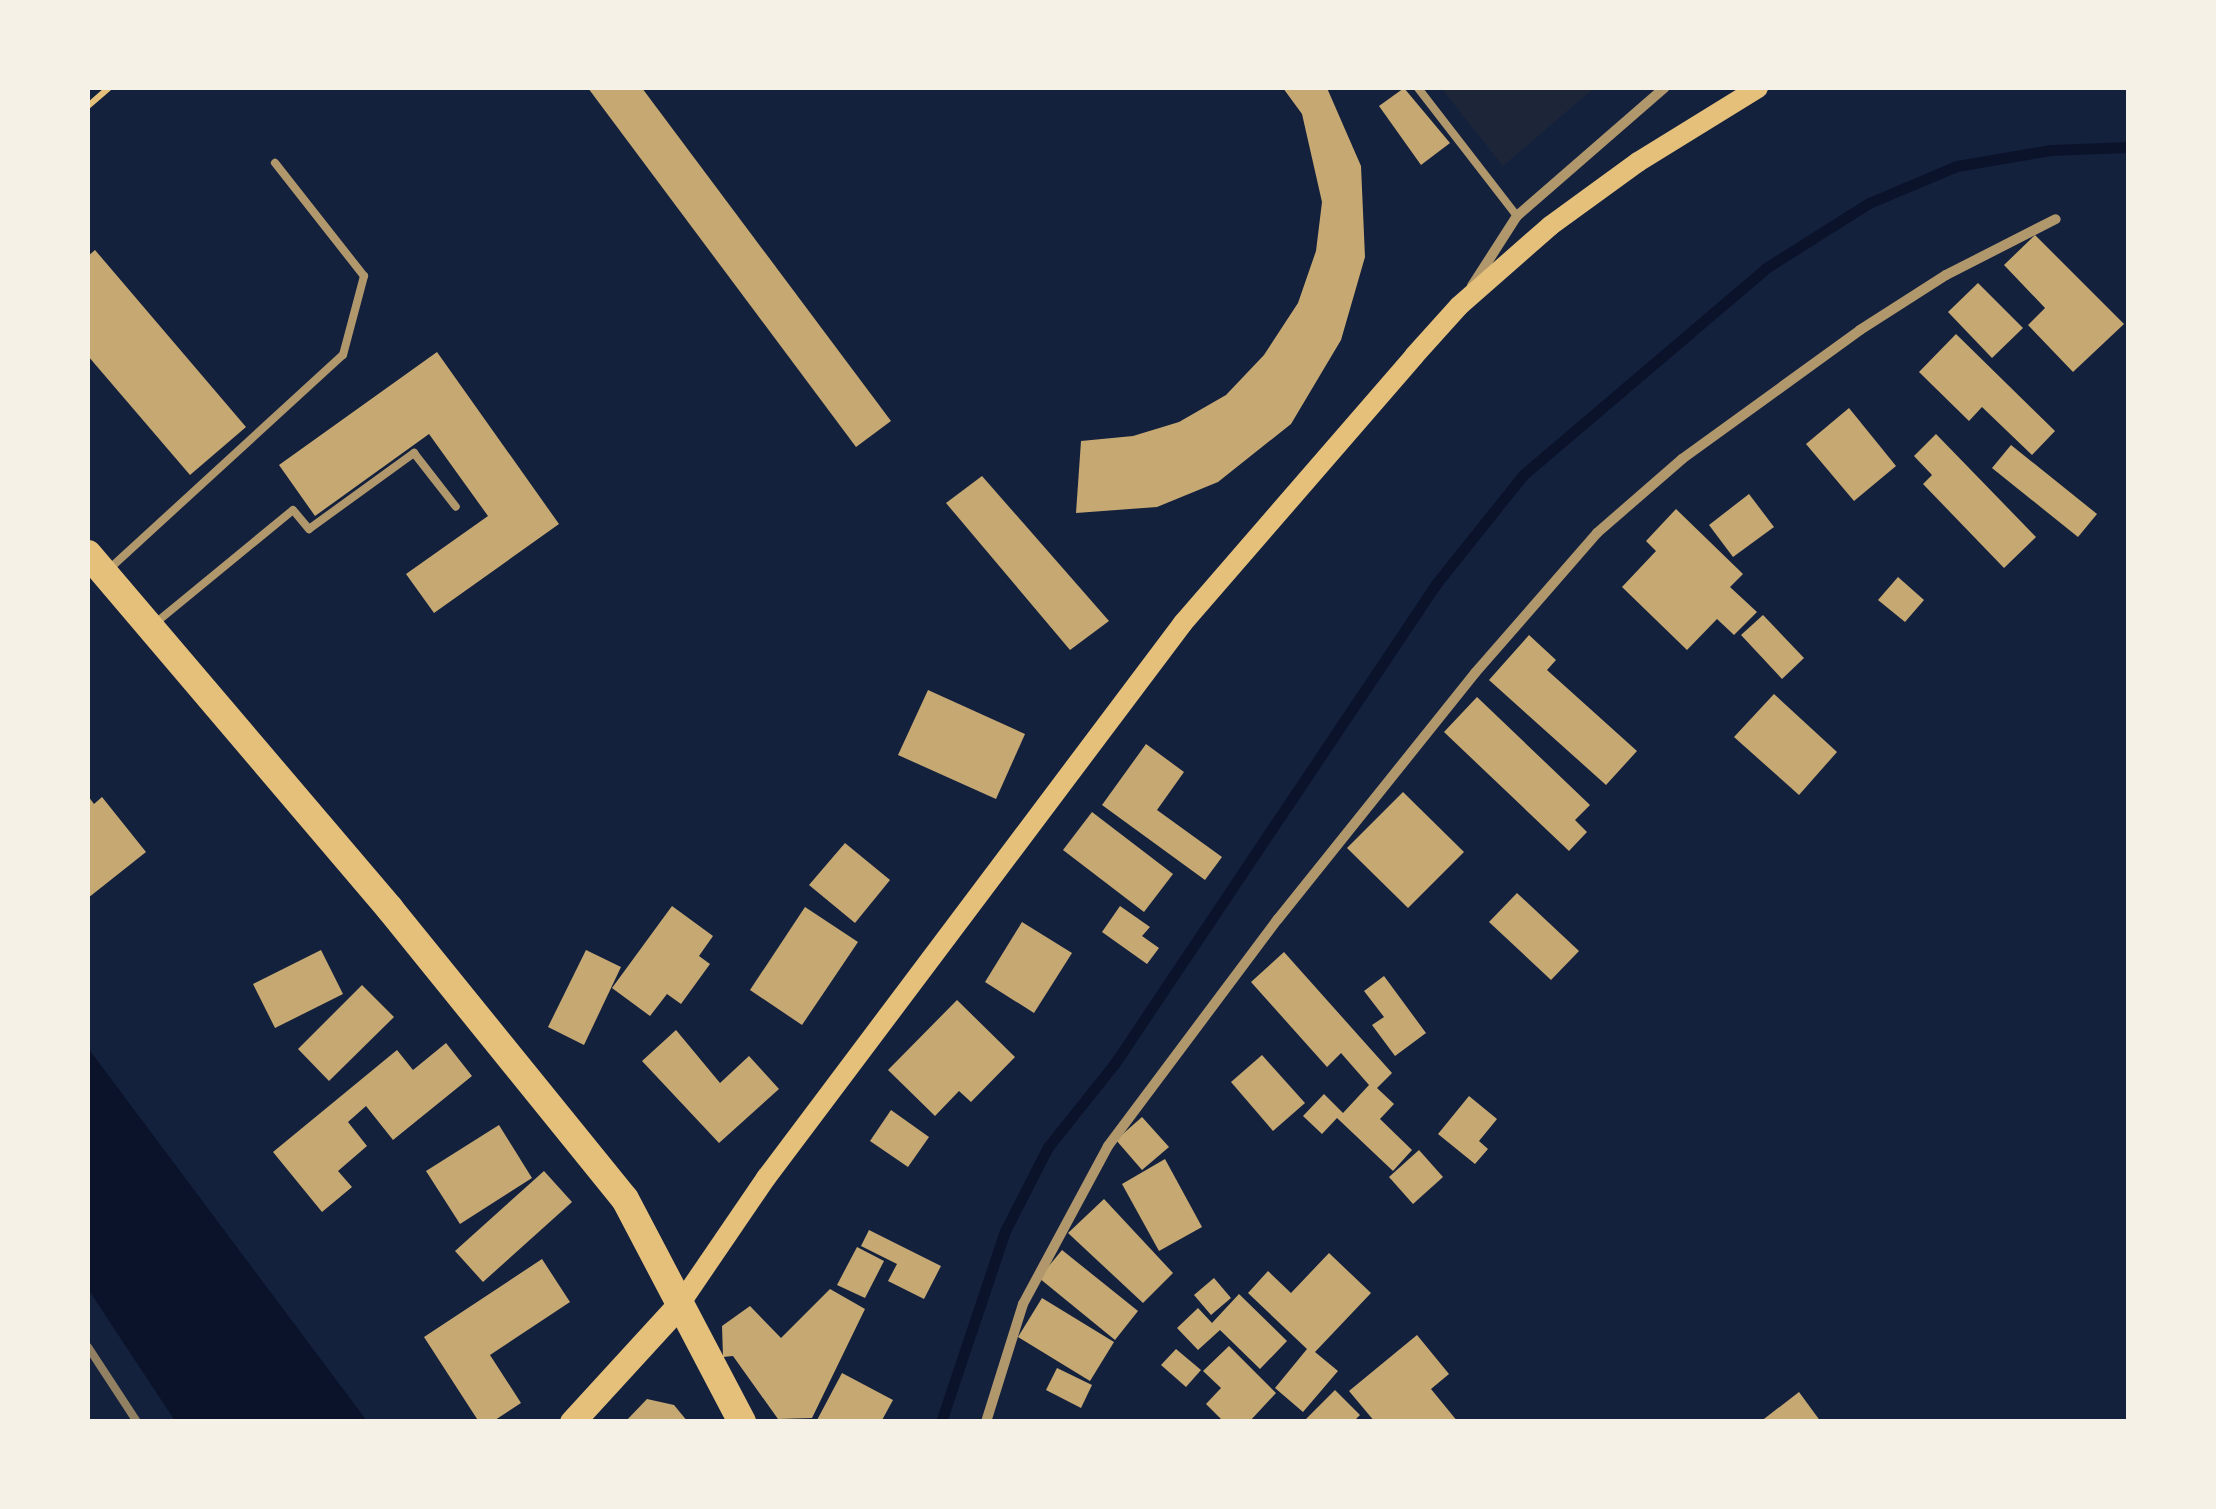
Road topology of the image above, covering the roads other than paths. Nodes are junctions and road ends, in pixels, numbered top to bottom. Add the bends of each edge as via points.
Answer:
1 (1418, 88) edge
2 (1664, 88) edge
3 (1758, 88) edge
4 (275, 162) dead end
5 (1517, 216) junction
6 (2056, 219) dead end
7 (1459, 306) junction
8 (456, 507) dead end
9 (96, 564) edge
10 (150, 628) junction
11 (680, 1304) junction
12 (572, 1422) edge
13 (742, 1422) edge
14 (986, 1422) edge

1 - 5 lane
2 - 5 street
3 - 7 main road via 1638,162
4 - 9 lane via 364,276 343,355
5 - 7 street
6 - 14 street via 1946,275 1860,330 1682,459 1585,547 1290,904 1108,1146 1023,1304
7 - 11 main road via 1183,623 766,1178
8 - 10 lane via 414,452 309,529 293,510
9 - 10 highway
10 - 11 highway via 625,1199
11 - 12 main road
11 - 13 highway

